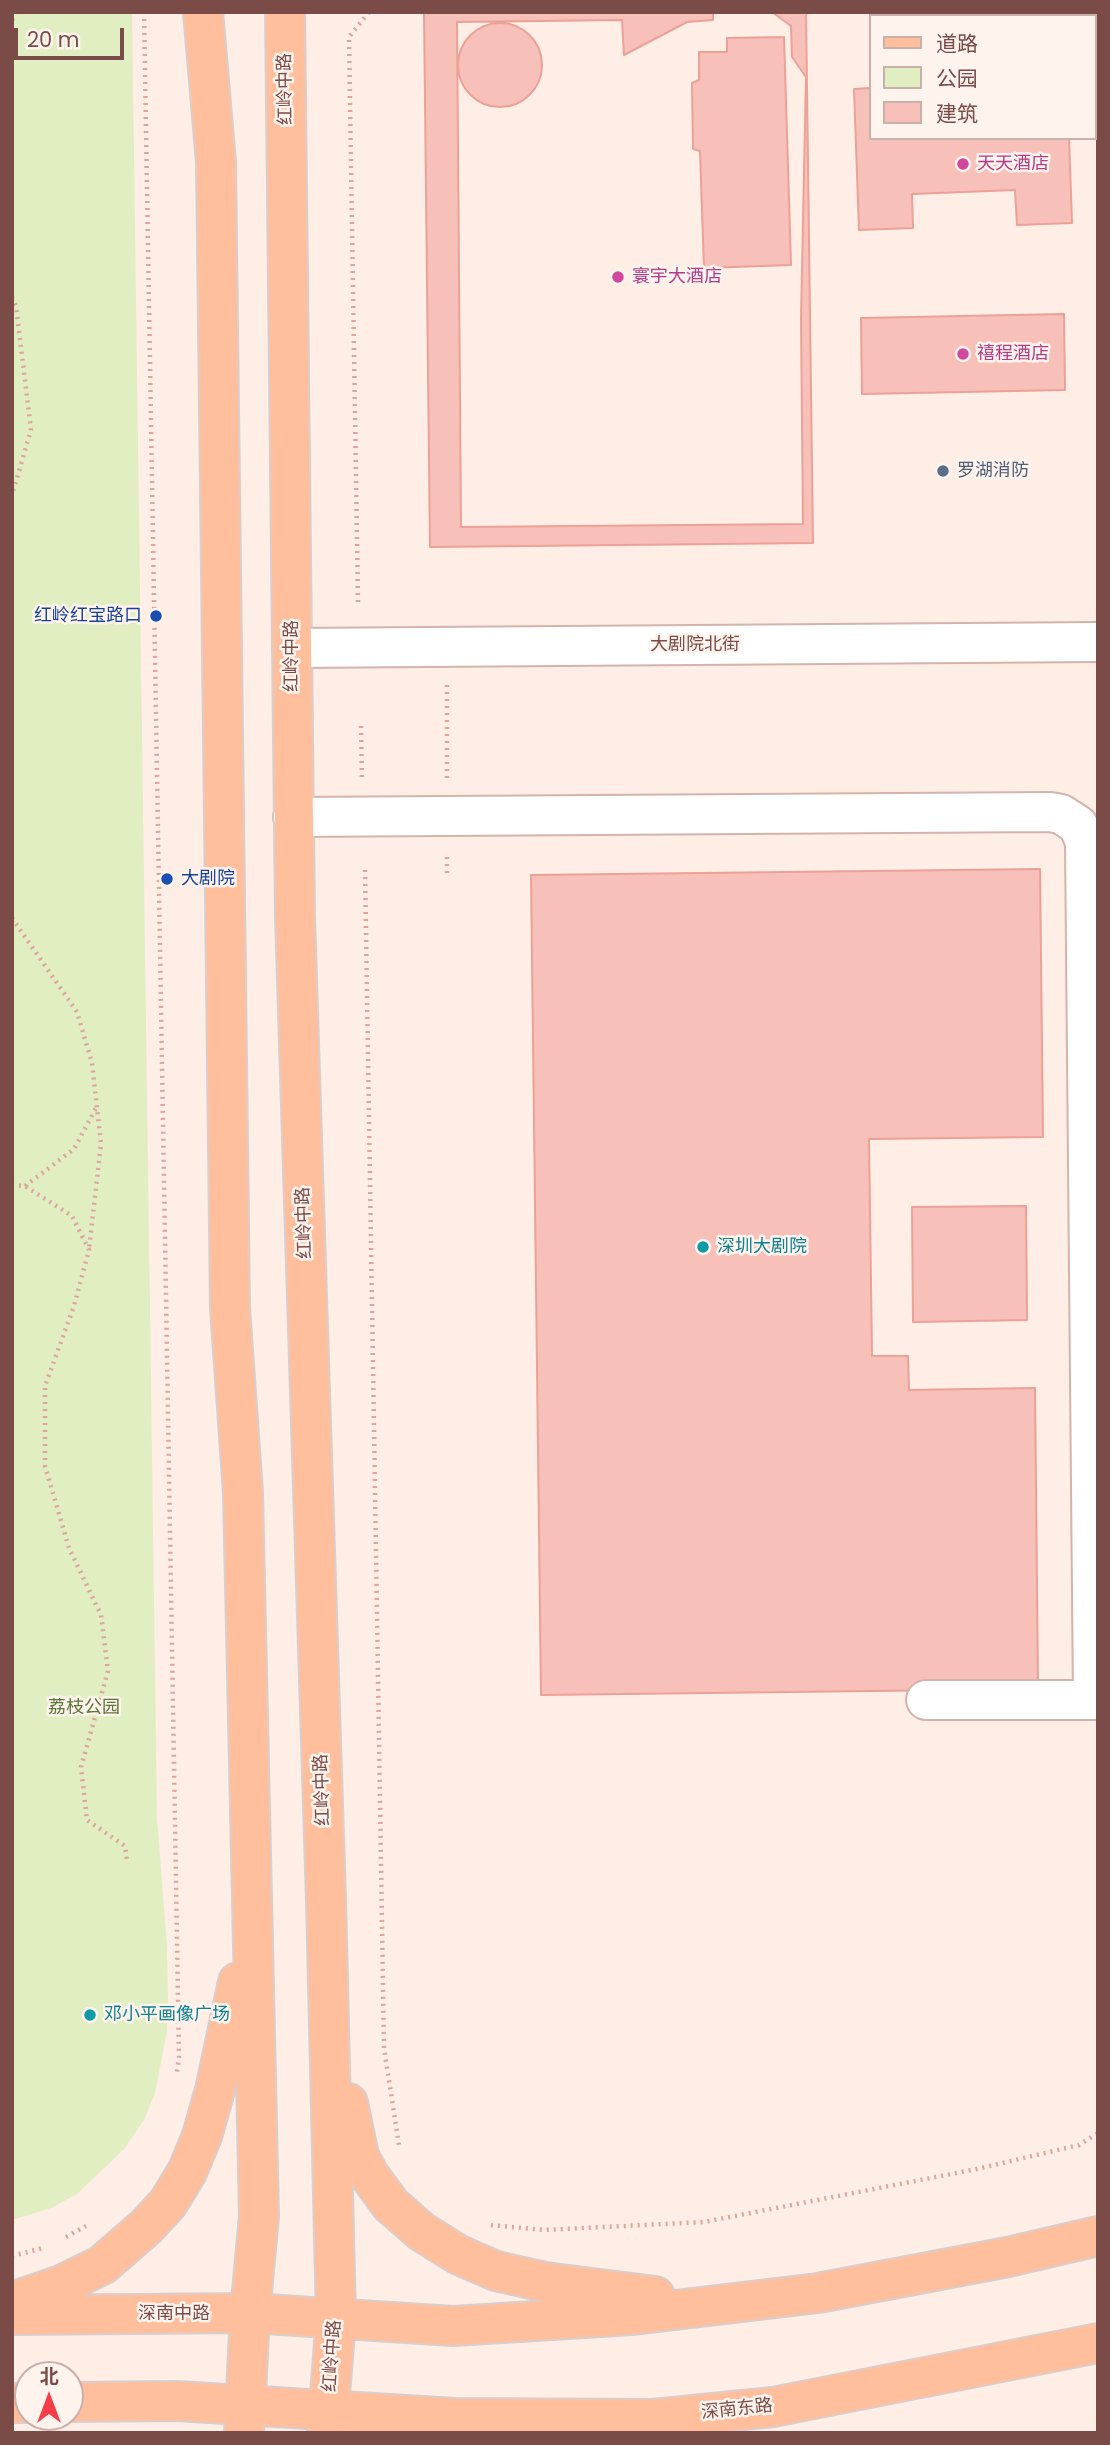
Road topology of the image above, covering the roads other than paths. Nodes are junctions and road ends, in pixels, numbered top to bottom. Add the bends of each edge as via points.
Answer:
1 (203, 12) edge
2 (285, 12) edge
3 (1098, 642) edge
4 (292, 648) junction
5 (293, 817) junction
6 (926, 1700) dead end
7 (1095, 1700) edge
8 (326, 1900) junction
9 (251, 1918) junction
10 (1098, 2236) edge
11 (12, 2302) edge
12 (726, 2304) junction
13 (250, 2313) junction
14 (12, 2315) edge
15 (336, 2318) junction
16 (1098, 2343) edge
17 (84, 2402) edge
18 (245, 2419) edge
19 (653, 2419) junction
20 (328, 2421) edge
21 (567, 2433) edge

1 - 9 main road via 216,162 230,1308 243,1493
2 - 4 main road, 红岭中路
3 - 4 street, 大剧院北街
4 - 5 main road, 红岭中路
5 - 7 street via 1050,812 1078,825 1085,842
5 - 8 main road, 红岭中路
6 - 7 street
8 - 12 main road via 348,2106 359,2156 391,2205 422,2232 496,2271 614,2292
8 - 15 main road, 红岭中路
9 - 11 main road via 215,2090 202,2136 178,2189 146,2227 102,2265
9 - 13 main road via 259,2216
10 - 12 main road via 818,2293
12 - 15 main road via 453,2326
13 - 14 main road, 深南中路
13 - 15 main road, 深南中路
13 - 18 main road
15 - 20 main road, 红岭中路
16 - 19 main road, 深南东路 via 773,2406
17 - 18 main road via 177,2401
18 - 20 main road
19 - 20 main road, 深南东路
19 - 21 main road

